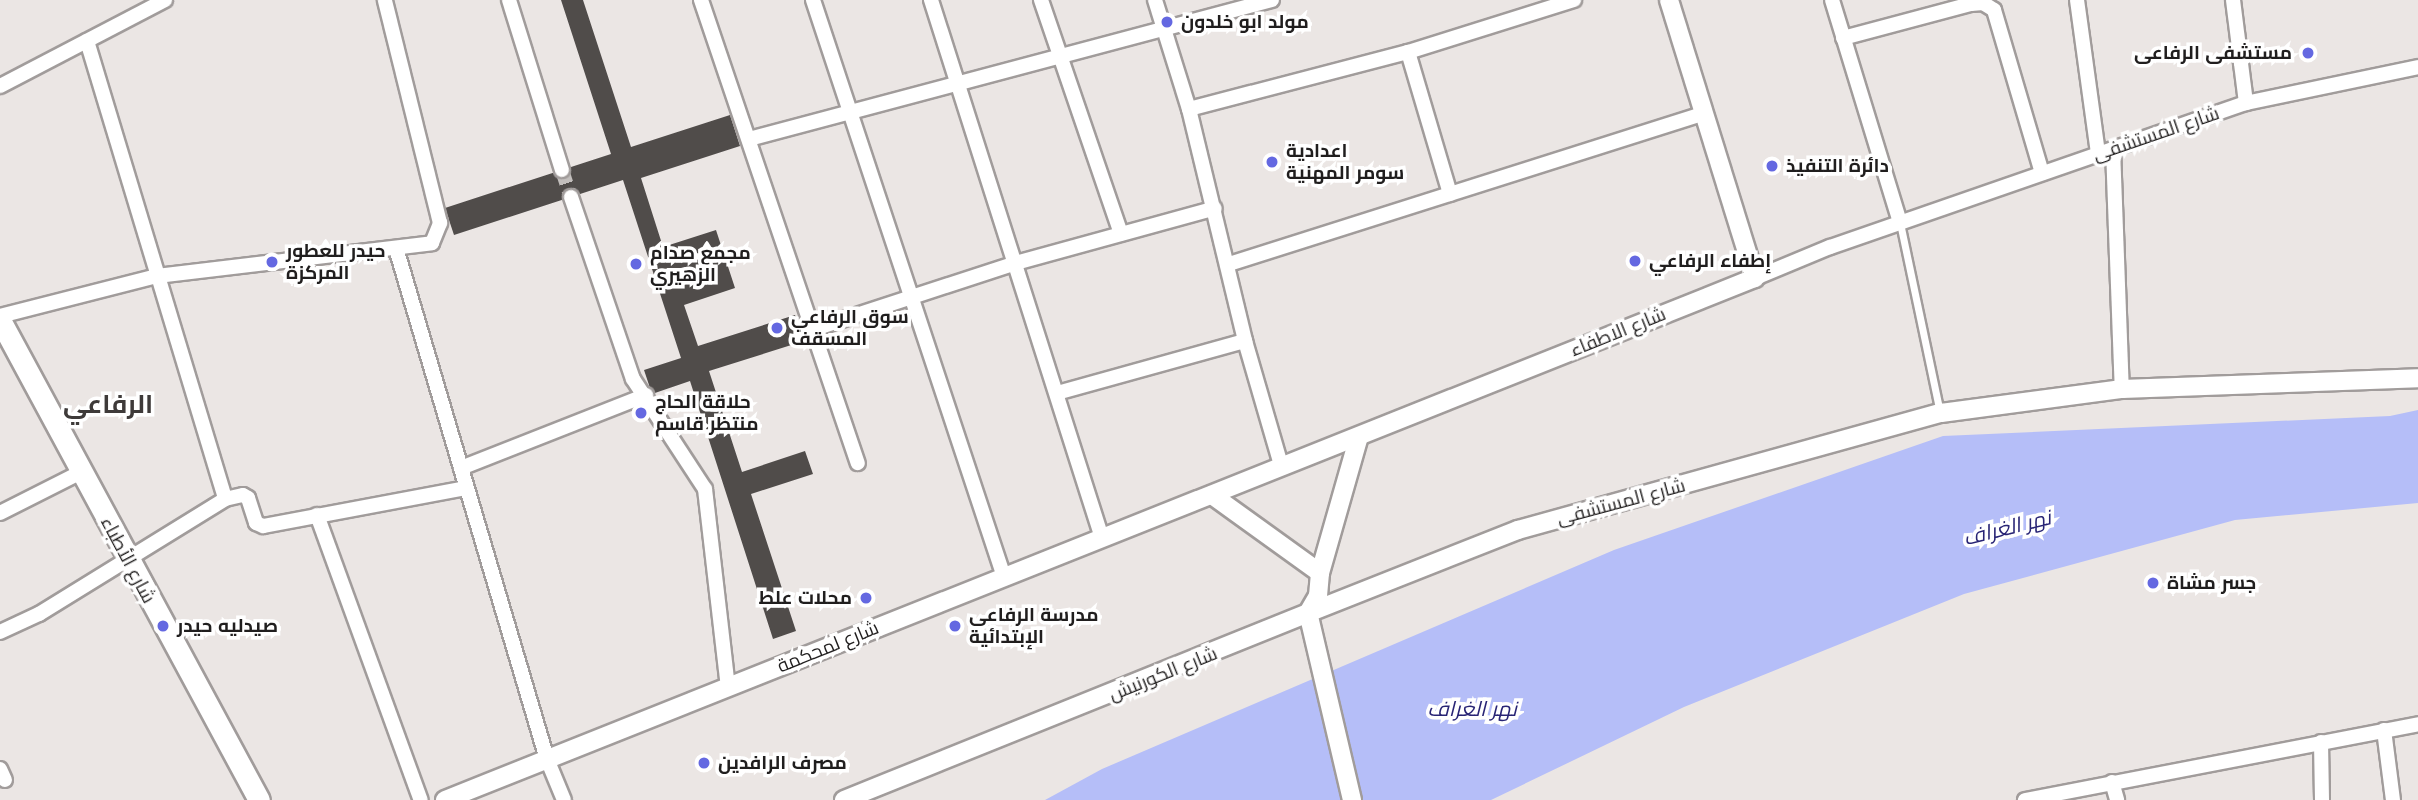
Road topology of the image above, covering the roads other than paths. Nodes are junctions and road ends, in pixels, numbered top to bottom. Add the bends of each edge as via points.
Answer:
1 (165, 0) edge
2 (385, 0) edge
3 (509, 0) edge
4 (702, 0) edge
5 (813, 0) edge
6 (932, 0) edge
7 (1041, 0) edge
8 (1155, 0) edge
9 (1222, 0) edge
10 (1272, 0) edge
11 (1574, 0) edge
12 (1669, 0) edge
13 (1832, 0) edge
14 (2077, 0) edge
15 (2233, 0) edge
16 (1211, 17) junction
17 (1164, 29) junction
18 (1843, 38) junction
19 (87, 41) junction
20 (1408, 52) junction
21 (1060, 58) junction
22 (2418, 67) edge
23 (0, 86) edge
24 (960, 87) junction
25 (2246, 103) junction
26 (1189, 109) junction
27 (851, 111) junction
28 (1704, 113) junction
29 (750, 139) junction
30 (2113, 149) junction
31 (2098, 154) junction
32 (562, 170) tunnel mouth
33 (2042, 173) junction
34 (1450, 194) junction
35 (571, 197) tunnel mouth
36 (1215, 208) junction
37 (1900, 222) junction
38 (1121, 234) junction
39 (396, 248) junction
40 (1016, 264) junction
41 (1229, 264) junction
42 (157, 276) junction
43 (1755, 278) junction
44 (913, 296) junction
45 (0, 318) edge
46 (814, 329) junction
47 (1245, 341) junction
48 (2418, 378) edge
49 (2122, 389) junction
50 (1057, 393) junction
51 (646, 395) junction
52 (1941, 412) junction
53 (1359, 436) junction
54 (858, 463) dead end
55 (461, 468) junction
56 (1282, 468) junction
57 (81, 472) junction
58 (466, 488) junction
59 (1212, 495) junction
60 (225, 499) junction
61 (0, 513) edge
62 (317, 515) junction
63 (1102, 538) junction
64 (126, 557) junction
65 (1320, 573) junction
66 (1004, 577) junction
67 (1308, 613) junction
68 (0, 632) edge
69 (728, 687) junction
70 (2418, 724) edge
71 (2384, 730) junction
72 (2321, 742) junction
73 (547, 759) junction
74 (2112, 782) junction
75 (259, 800) edge
76 (421, 800) edge
77 (445, 800) edge
78 (564, 800) edge
79 (844, 800) edge
80 (1352, 800) edge
81 (2025, 800) edge
82 (2117, 800) edge
83 (2322, 800) edge
84 (2393, 800) edge

1 - 19 street
2 - 39 street via 440,223 432,243
3 - 32 street
4 - 29 street
5 - 27 street
6 - 24 street
7 - 21 street
8 - 17 street
9 - 16 street
10 - 16 street
11 - 20 street
12 - 28 street
13 - 18 street
14 - 31 street
15 - 25 street
16 - 17 street
17 - 21 street
17 - 26 street
18 - 33 street via 1971,4 1983,3 1994,10
18 - 37 street
19 - 23 street
19 - 42 street
20 - 26 street
20 - 34 street
21 - 24 street
21 - 38 street
22 - 25 street, شارع المستشفى
24 - 27 street
24 - 40 street
25 - 30 street, شارع المستشفى
26 - 36 street
27 - 29 street
27 - 44 street
28 - 34 street
28 - 43 street
29 - 46 street
30 - 31 street, شارع المستشفى
30 - 49 street
31 - 33 street, شارع المستشفى
33 - 37 street, شارع المستشفى
34 - 41 street
35 - 51 street via 633,379
36 - 38 street
36 - 41 street
37 - 43 street, شارع المستشفى
37 - 52 lane
38 - 40 street
39 - 42 street
39 - 55 street
40 - 44 street
40 - 50 street
41 - 47 street
42 - 45 street
42 - 60 street
43 - 53 street, شارع الاطفاء
44 - 46 street
44 - 66 street
45 - 57 main road, شارع الأطباء
46 - 54 street
47 - 50 street
47 - 56 street
48 - 49 street, شارع المستشفى
49 - 52 street, شارع المستشفى
50 - 63 street
51 - 55 street
51 - 69 street via 705,489
52 - 67 street, شارع المستشفى via 1518,530
53 - 56 street, شارع الاطفاء
53 - 65 street
55 - 58 street
56 - 59 street, شارع الاطفاء
57 - 61 street
57 - 64 main road, شارع الأطباء
58 - 62 street
58 - 73 street
59 - 63 street, شارع لمحكمة
59 - 65 street
60 - 62 street via 248,498 256,523 263,526
60 - 64 street
62 - 76 street
63 - 66 street, شارع لمحكمة
64 - 68 street via 39,614
64 - 75 main road, شارع الأطباء
65 - 67 street via 1318,596
66 - 69 street, شارع لمحكمة
67 - 79 street, شارع الكورنيش
67 - 80 street
69 - 73 street, شارع لمحكمة
70 - 71 street
71 - 72 street
71 - 84 street
72 - 74 street
72 - 83 street
73 - 77 street, شارع لمحكمة
73 - 78 street
74 - 81 street
74 - 82 street

